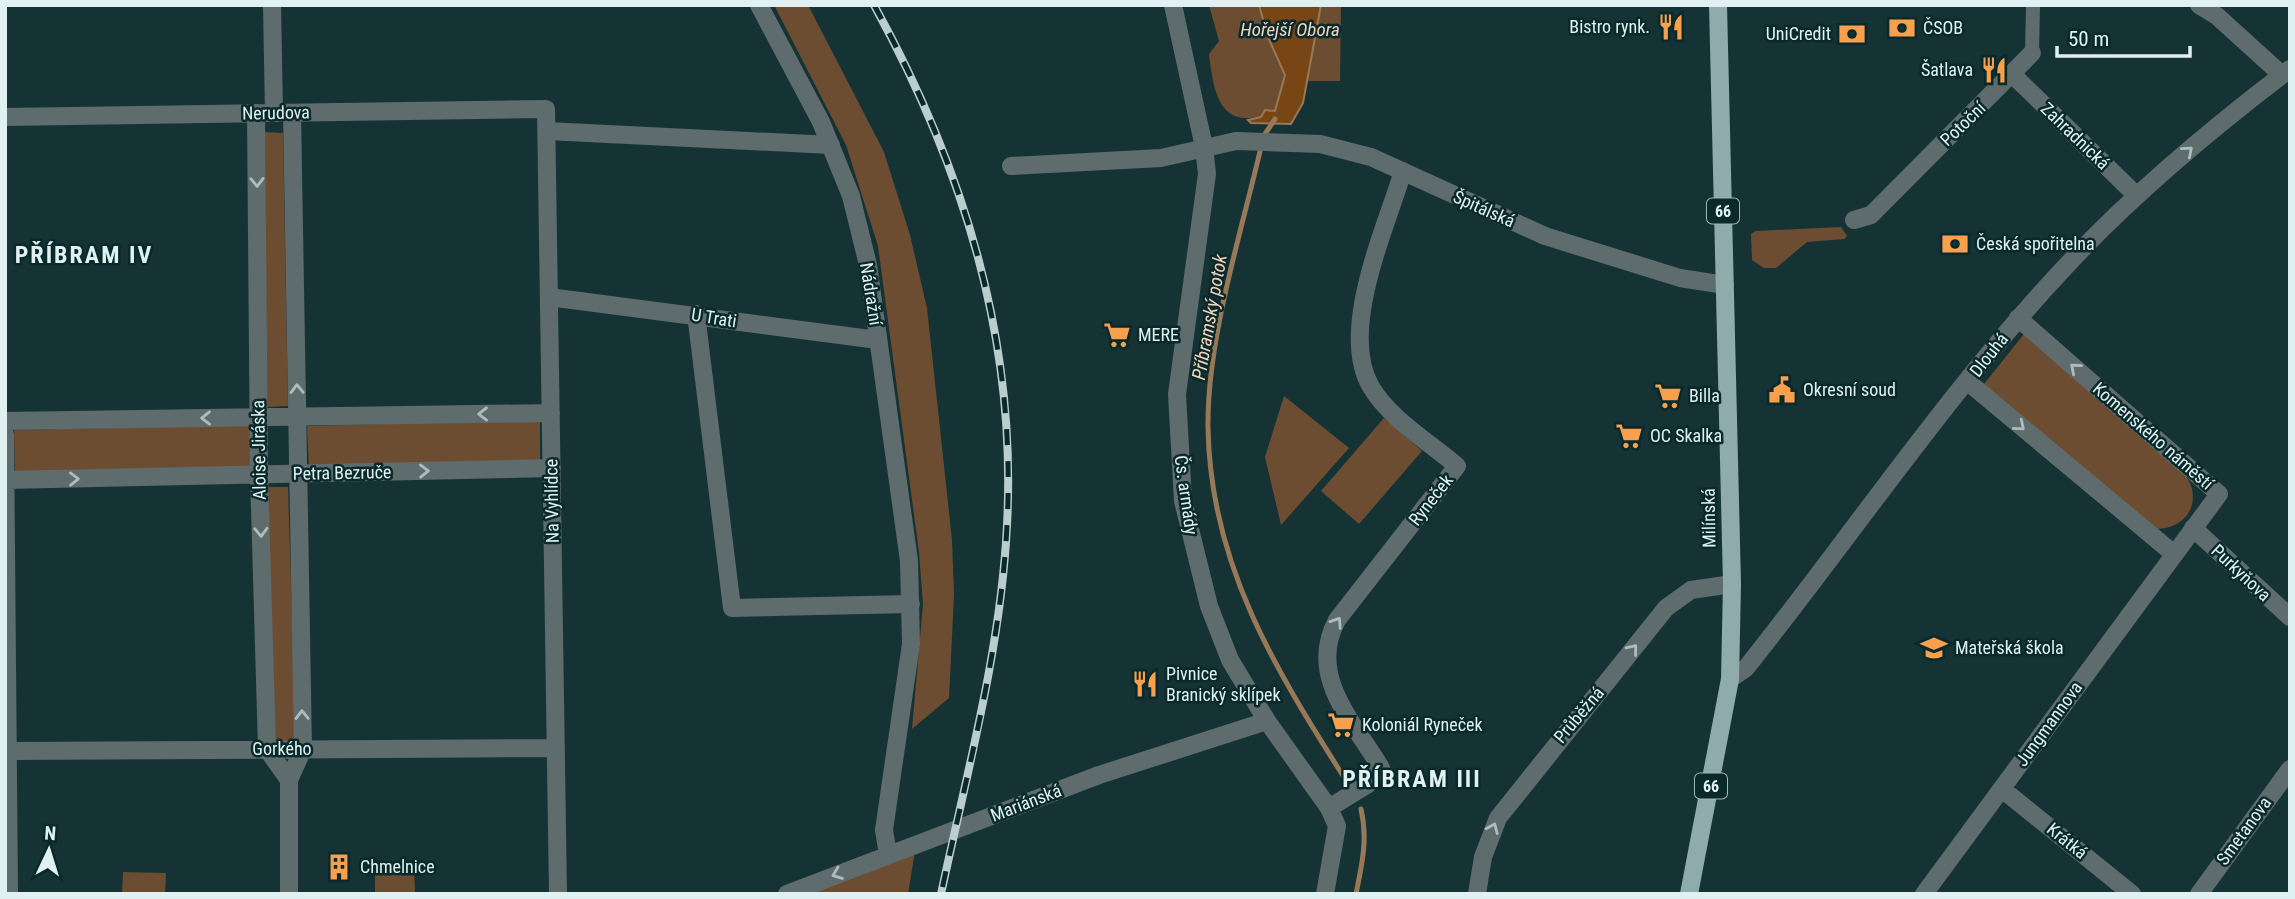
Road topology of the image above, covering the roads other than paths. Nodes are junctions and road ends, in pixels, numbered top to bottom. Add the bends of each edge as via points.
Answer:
1 (272, 5) edge
2 (759, 5) edge
3 (1174, 5) edge
4 (1717, 5) edge
5 (2033, 5) edge
6 (2199, 5) edge
7 (2032, 53) joint
8 (2286, 72) edge
9 (2012, 75) junction
10 (546, 108) joint
11 (274, 113) junction
12 (5, 117) edge
13 (547, 131) junction
14 (831, 145) junction
15 (1204, 148) junction
16 (1011, 166) dead end
17 (1403, 171) junction
18 (2137, 196) junction
19 (1854, 220) dead end
20 (1725, 285) junction
21 (549, 297) junction
22 (696, 314) junction
23 (2018, 318) junction
24 (878, 340) junction
25 (1968, 382) junction
26 (551, 413) junction
27 (259, 417) junction
28 (298, 417) junction
29 (5, 422) edge
30 (5, 433) edge
31 (552, 468) junction
32 (259, 474) junction
33 (298, 474) junction
34 (6, 480) edge
35 (2193, 528) junction
36 (2174, 554) junction
37 (1732, 584) junction
38 (911, 604) junction
39 (2290, 617) edge
40 (1730, 678) junction
41 (1267, 721) junction
42 (556, 748) junction
43 (267, 749) junction
44 (303, 749) junction
45 (8, 751) junction
46 (2290, 769) edge
47 (289, 780) junction
48 (2002, 789) junction
49 (1329, 808) junction
50 (888, 855) junction
51 (9, 894) edge
52 (289, 894) edge
53 (558, 894) edge
54 (787, 894) edge
55 (1325, 894) edge
56 (1477, 894) edge
57 (1689, 894) edge
58 (1924, 894) edge
59 (2132, 894) edge
60 (2199, 894) edge

1 - 11 street, Aloise Jiráska
2 - 14 street, Nádražní
3 - 15 street, Čs. armády
4 - 20 main road, Milínská / 66
5 - 7 street, Potoční
6 - 8 street
7 - 9 street, Potoční
18 -> 8 street, Dlouhá via 2236,108
9 - 18 street, Zahradnická
9 - 19 street, Potoční via 1871,215
10 - 11 street, Nerudova
10 - 13 street, Na Vyhlídce
11 - 12 street, Nerudova
11 -> 27 street, Aloise Jiráska
28 -> 11 street, Aloise Jiráska
13 - 14 street
13 - 21 street, Na Vyhlídce
14 - 24 street, Nádražní via 857,219
15 - 16 street via 1161,158
15 - 17 street, Špitálská via 1244,141 1347,149
15 - 41 street, Čs. armády via 1207,174 1177,394 1183,501 1209,606 1230,660
17 - 20 street, Špitálská via 1545,236 1680,278
49 -> 17 street, Ryneček via 1368,784 1381,768 1331,686 1325,668 1328,635 1457,466 1387,407 1371,388 1360,353 1361,316
18 - 23 street, Dlouhá
20 - 37 main road, Milínská / 66
21 - 22 street, U Trati
21 - 26 street, Na Vyhlídce
22 - 24 street, U Trati
22 - 38 street via 732,608
23 - 25 street, Dlouhá
35 -> 23 street, Komenského náměstí via 2219,494
24 - 38 street, Nádražní
25 -> 36 street
25 - 40 street, Dlouhá via 1746,668
26 -> 28 street
26 - 31 street, Na Vyhlídce
27 - 28 street
27 -> 29 street
27 - 32 street, Aloise Jiráska
28 - 33 street, Aloise Jiráska
30 - 34 street
33 -> 31 street, Petra Bezruče
31 - 42 street, Na Vyhlídce
32 - 33 street, Petra Bezruče
34 -> 32 street, Petra Bezruče
32 -> 43 street, Aloise Jiráska
44 -> 33 street, Aloise Jiráska
34 - 45 street
35 - 36 street, Komenského náměstí
35 - 39 street, Purkyňova
36 - 48 street, Jungmannova
37 - 40 main road, Milínská / 66
56 -> 37 street, Průběžná via 1483,857 1497,818 1666,608 1691,590
38 - 50 street, Nádražní via 911,644 884,830
40 - 57 main road, Milínská / 66
41 - 49 street, Čs. armády
41 - 50 street, Mariánská via 1099,775
42 - 44 street, Gorkého
42 - 53 street, Na Vyhlídce
43 - 44 street, Gorkého
43 - 45 street, Gorkého
43 - 47 street
44 - 47 street, Aloise Jiráska
45 - 51 street
46 - 60 street, Smetanova
47 - 52 street, Aloise Jiráska
48 - 58 street, Jungmannova
48 - 59 street, Krátká
49 - 55 street via 1337,826
50 -> 54 street, Mariánská

